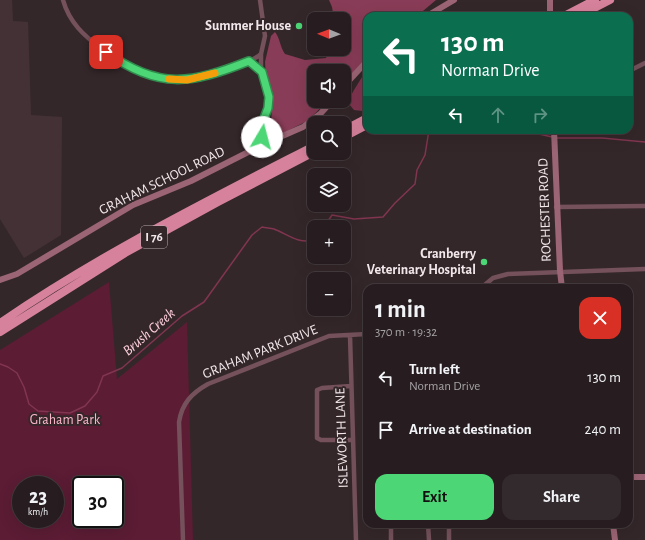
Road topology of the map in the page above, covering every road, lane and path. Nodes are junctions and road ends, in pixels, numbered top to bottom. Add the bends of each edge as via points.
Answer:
1 (63, 0) edge
2 (260, 0) edge
3 (454, 0) edge
4 (550, 0) edge
5 (595, 0) edge
6 (610, 0) edge
7 (434, 12) edge
8 (550, 12) edge
9 (572, 12) edge
10 (587, 12) edge
11 (261, 54) junction
12 (249, 61) junction
13 (645, 63) edge
14 (363, 65) edge
15 (633, 69) edge
16 (262, 72) junction
17 (351, 78) edge
18 (326, 108) edge
19 (363, 120) edge
20 (351, 126) edge
21 (363, 127) edge
22 (351, 133) edge
23 (554, 134) edge
24 (264, 144) junction
25 (307, 150) edge
26 (307, 156) edge
27 (645, 206) edge
28 (556, 207) junction
29 (645, 269) edge
30 (560, 271) junction
31 (0, 280) edge
32 (486, 284) edge
33 (562, 284) edge
34 (0, 323) edge
35 (0, 332) edge
36 (363, 334) edge
37 (350, 335) junction
38 (352, 386) junction
39 (353, 440) junction
40 (633, 477) edge
41 (645, 477) edge
42 (391, 528) edge
43 (428, 528) edge
44 (449, 528) edge
45 (614, 528) edge
46 (183, 540) edge
47 (356, 540) edge
48 (391, 540) edge
49 (428, 540) edge
50 (449, 540) edge
51 (615, 540) edge

1 - 12 street via 72,20 84,35 117,60 150,76 187,80
2 - 11 street via 265,36
3 - 7 street
4 - 8 street
5 - 9 highway
6 - 10 highway
11 - 12 street
11 - 16 street
12 - 16 street
13 - 15 street
14 - 17 street
16 - 24 street via 269,97 261,126
18 - 24 street, GRAHAM SCHOOL ROAD via 303,127
19 - 20 highway
21 - 22 highway
23 - 28 street, ROCHESTER ROAD
24 - 31 street, GRAHAM SCHOOL ROAD via 191,181 133,205 17,274
25 - 34 highway, I 76 via 146,233
26 - 35 highway, I 76 via 125,253
27 - 28 street
28 - 30 street, ROCHESTER ROAD
29 - 30 street
30 - 32 street via 504,275
30 - 33 street, ROCHESTER ROAD
36 - 37 street, GRAHAM PARK DRIVE
37 - 38 street, ISLEWORTH LANE
37 - 46 street, GRAHAM PARK DRIVE via 329,336 208,384 196,390 187,401 179,422
38 - 39 street, ISLEWORTH LANE
38 - 39 street via 317,390 317,438
39 - 47 street, ISLEWORTH LANE
40 - 41 street
42 - 48 street
43 - 49 street
44 - 50 street
45 - 51 street

